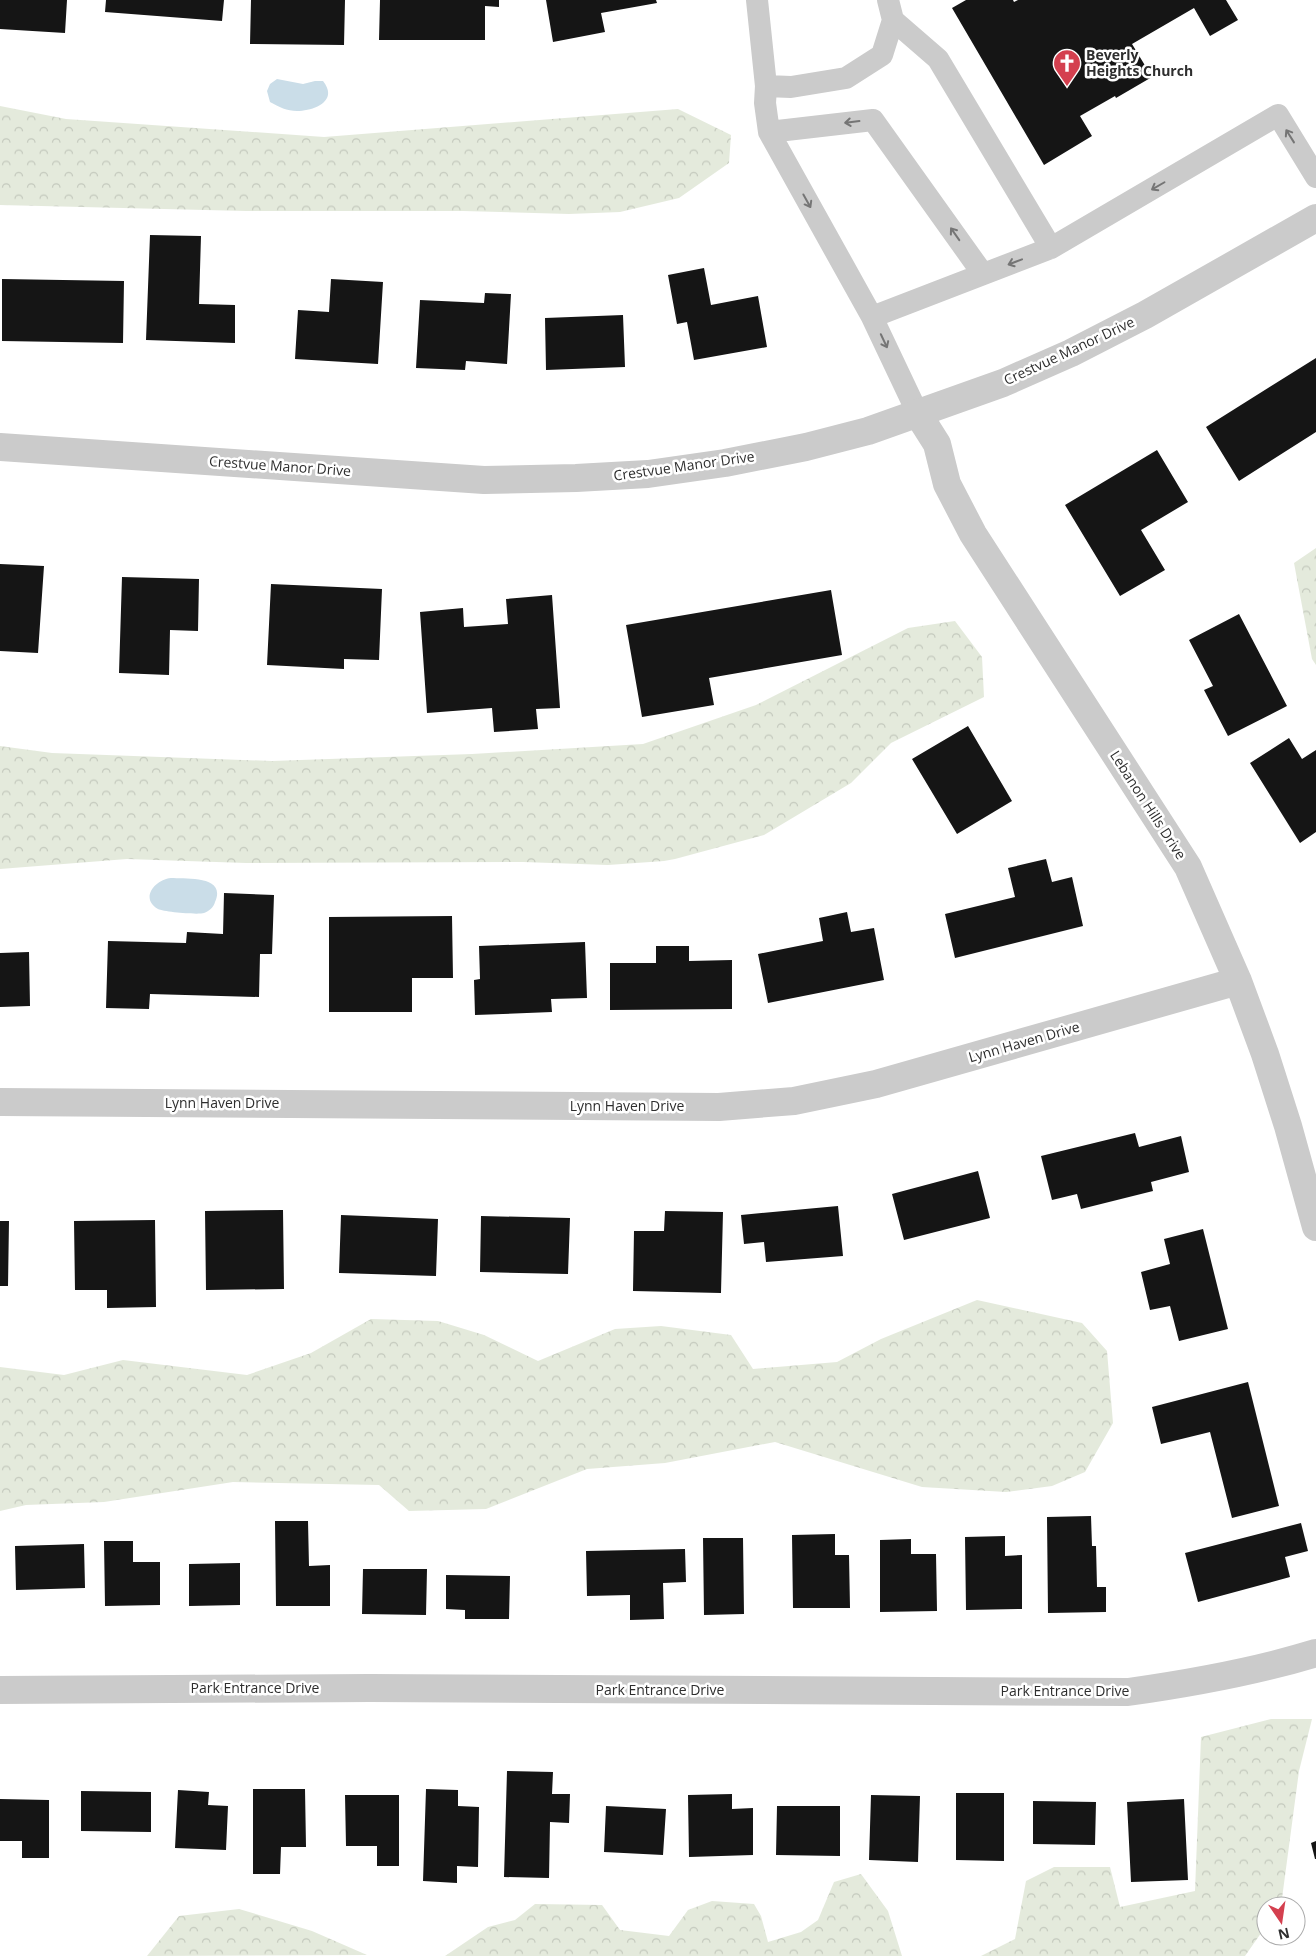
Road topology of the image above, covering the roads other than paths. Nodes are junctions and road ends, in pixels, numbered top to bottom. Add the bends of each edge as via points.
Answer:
1 (757, 0) edge
2 (891, 10) edge
3 (766, 86) junction
4 (769, 132) junction
5 (1316, 177) edge
6 (1316, 218) edge
7 (1051, 248) junction
8 (984, 274) junction
9 (872, 317) junction
10 (918, 414) junction
11 (0, 447) edge
12 (1238, 981) junction
13 (0, 1102) edge
14 (1316, 1227) edge
15 (1316, 1653) edge
16 (0, 1690) edge

1 - 3 lane
2 - 3 lane via 882,55 846,78 791,87
2 - 7 lane via 938,59
3 - 4 lane
8 -> 4 lane via 874,120
4 -> 9 lane
5 -> 7 lane via 1278,115
6 - 10 street, Crestvue Manor Drive via 1145,316 1071,353 1003,383
7 -> 8 lane
8 - 9 lane
9 -> 10 lane
10 - 11 street, Crestvue Manor Drive via 806,447 734,461 648,474 576,478 484,480
10 - 12 street, Lebanon Hills Drive via 937,444 947,484 973,534 1188,867
12 - 13 street, Lynn Haven Drive via 876,1084 794,1101 719,1107
12 - 14 street, Lebanon Hills Drive via 1288,1126
15 - 16 street, Park Entrance Drive via 1201,1681 1128,1692 370,1688

